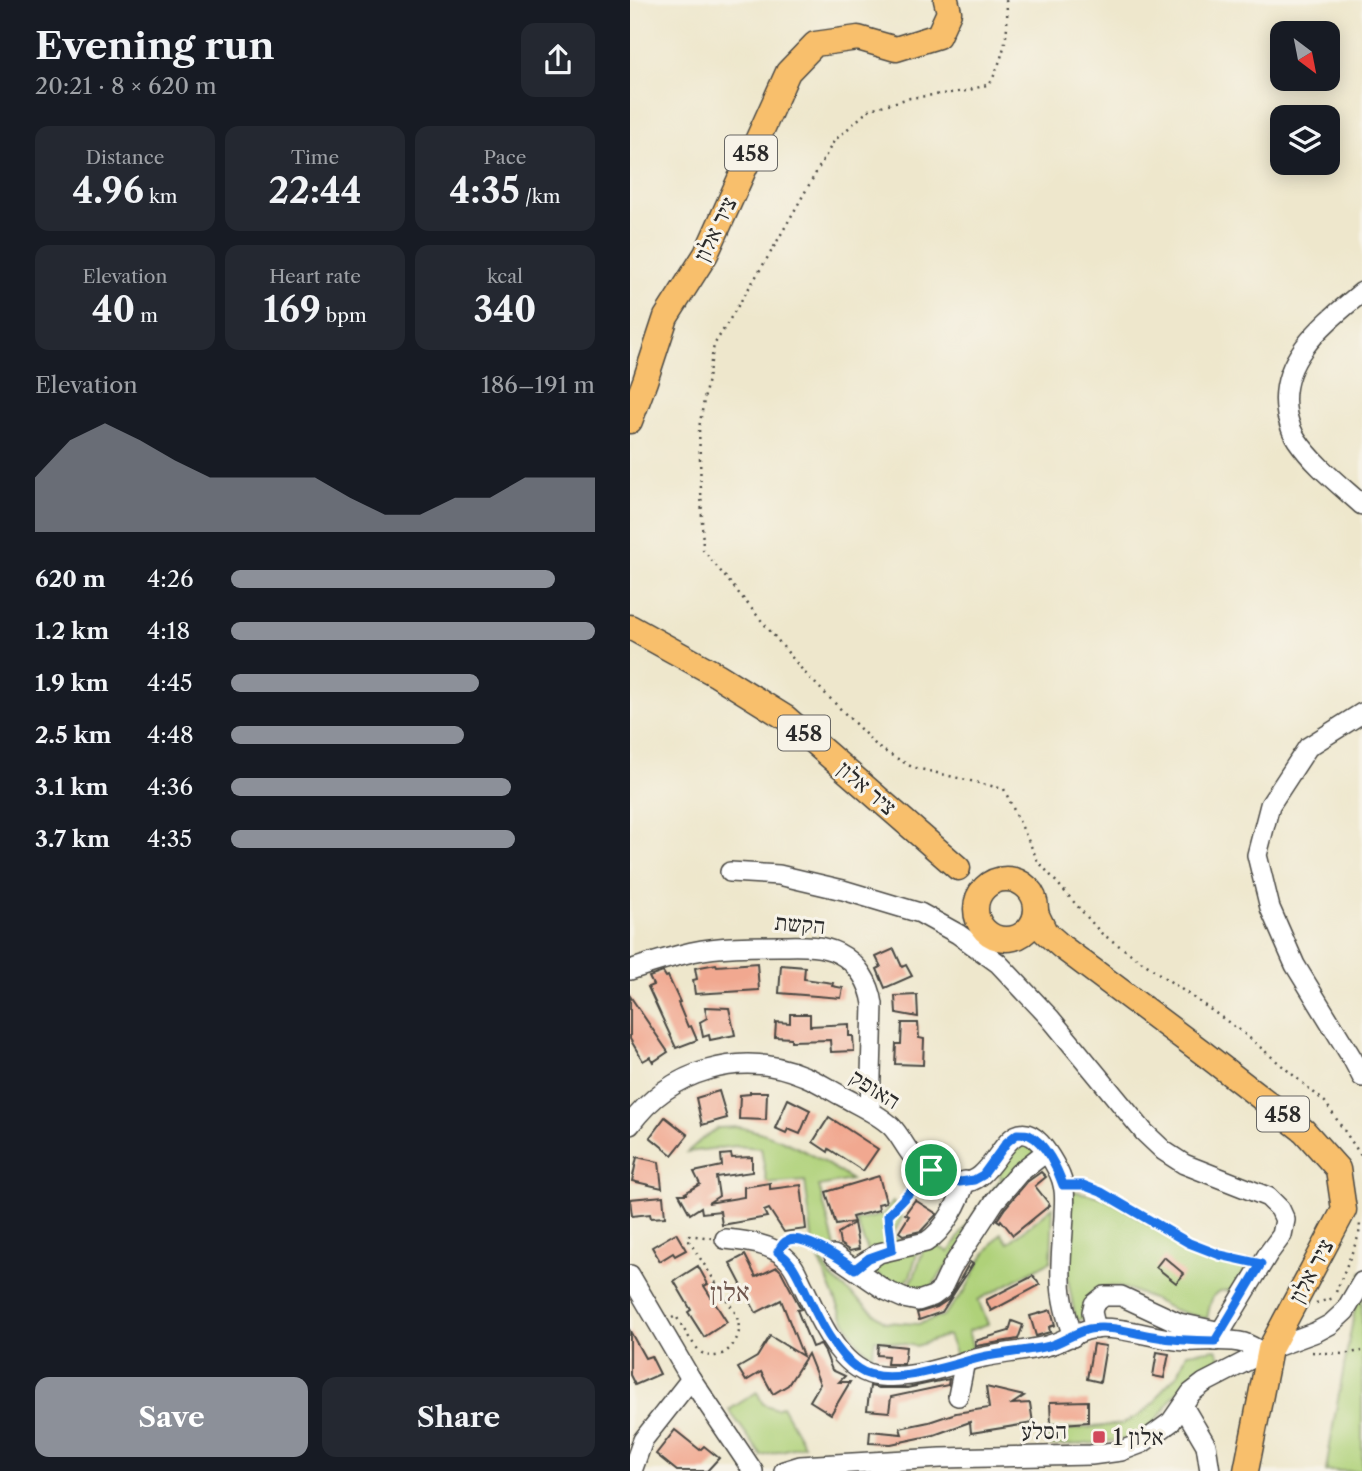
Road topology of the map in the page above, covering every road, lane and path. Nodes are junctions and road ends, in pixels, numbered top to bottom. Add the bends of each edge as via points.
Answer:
1 (946, 0) edge
2 (1006, 0) edge
3 (1362, 292) edge
4 (630, 421) edge
5 (1362, 505) edge
6 (630, 627) edge
7 (1362, 713) edge
8 (958, 868) junction
9 (730, 872) dead end
10 (997, 881) junction
11 (978, 900) junction
12 (1036, 913) junction
13 (1016, 937) junction
14 (1062, 947) junction
15 (630, 970) edge
16 (1362, 1077) edge
17 (870, 1111) junction
18 (630, 1125) edge
19 (1046, 1152) junction
20 (1362, 1157) edge
21 (931, 1170) junction
22 (965, 1181) junction
23 (1063, 1185) junction
24 (1361, 1213) edge
25 (725, 1239) joint
26 (892, 1250) junction
27 (778, 1252) junction
28 (834, 1255) joint
29 (1261, 1264) junction
30 (855, 1269) junction
31 (1362, 1282) edge
32 (632, 1284) edge
33 (1290, 1310) junction
34 (659, 1325) junction
35 (1096, 1329) junction
36 (1073, 1337) junction
37 (1218, 1337) junction
38 (1362, 1350) edge
39 (1266, 1351) junction
40 (1306, 1352) dead end
41 (965, 1361) junction
42 (691, 1379) junction
43 (958, 1396) dead end
44 (1182, 1406) junction
45 (632, 1471) edge
46 (753, 1471) edge
47 (784, 1471) edge
48 (1210, 1471) edge
49 (1246, 1471) edge

1 - 4 main road, ציר אלון / 458 via 949,12 938,36 896,49 858,38 814,44 788,72 706,254 666,317
2 - 20 path via 1008,20 1001,61 990,84 870,109 834,141 714,345 699,428 703,550 804,672 879,748 912,767 1004,789 1038,861 1101,933 1241,1031 1325,1102
3 - 5 street via 1317,332 1298,356 1288,376 1284,401 1295,437
6 - 8 main road, ציר אלון / 458 via 786,718
7 - 16 street via 1308,747 1270,805 1257,855 1270,908 1295,965
8 - 10 main road, ציר אלון / 458
8 - 11 main road, ציר אלון / 458
9 - 29 street via 779,875 920,914 998,963 1164,1151 1184,1164 1268,1197 1280,1209 1285,1220 1282,1235
10 - 11 main road via 985,888
10 - 12 main road via 1010,879 1028,888
11 - 13 main road via 976,913 985,931 996,938
12 - 13 main road via 1028,930
12 - 14 main road, ציר אלון / 458 via 1045,932
13 - 14 main road, ציר אלון / 458
14 - 33 main road, ציר אלון / 458 via 1304,1131 1338,1169 1344,1210
15 - 17 street, הקשת via 695,951 743,946 817,947 838,953 862,973 871,992
17 - 18 street, האופק via 794,1073 760,1065 730,1065 703,1070 672,1085
17 - 21 street, האופק via 891,1126 916,1160
19 - 22 street via 1028,1134 1017,1134 983,1175
19 - 23 street
19 - 30 street via 1019,1173 995,1201 933,1296 918,1301 903,1298
21 - 22 street, האופק
21 - 26 path via 888,1215
22 - 26 street via 962,1194 932,1238
23 - 29 path via 1083,1185 1101,1192 1189,1243
23 - 36 street via 1061,1282
24 - 33 path via 1359,1235 1334,1298
25 - 27 street
25 - 34 path via 689,1235 736,1314 735,1343 721,1355 708,1355 697,1348 676,1317
26 - 30 street
27 - 28 path via 783,1244 797,1239
27 - 41 street via 795,1269 837,1349 859,1370 896,1377
28 - 30 street
29 - 37 street
31 - 39 street, הסלע via 1345,1311 1331,1324
32 - 34 street
33 - 39 main road, ציר אלון / 458
34 - 42 street
35 - 36 street
35 - 37 street via 1184,1341
35 - 37 street via 1094,1304 1104,1296 1121,1296
36 - 41 street
37 - 39 street
38 - 40 path
39 - 44 street, הסלע via 1204,1383
39 - 49 main road, ציר אלון / 458
41 - 43 street
42 - 45 street via 643,1440
42 - 46 street
44 - 47 street, הסלע via 1158,1433 1107,1454 941,1458 800,1466
44 - 48 street via 1206,1445

